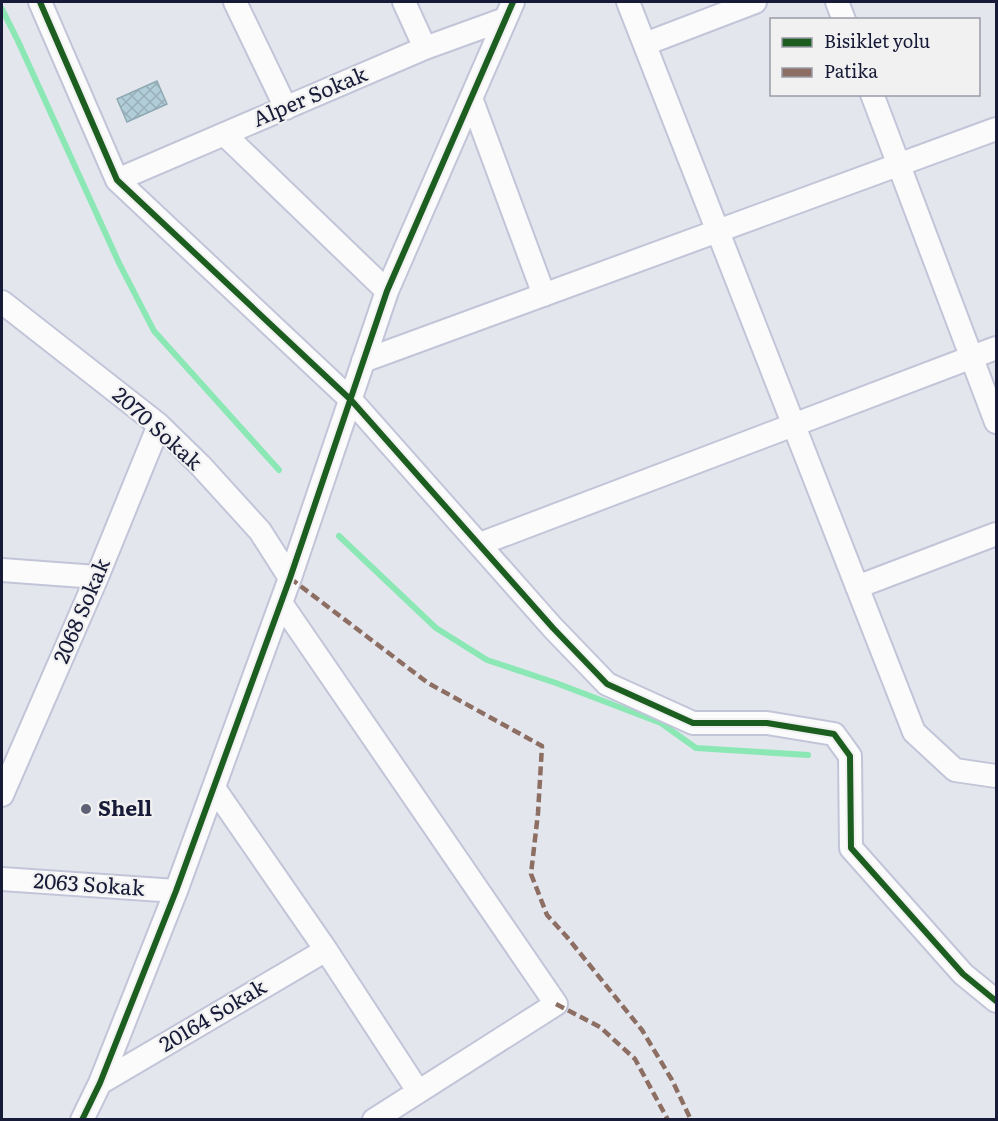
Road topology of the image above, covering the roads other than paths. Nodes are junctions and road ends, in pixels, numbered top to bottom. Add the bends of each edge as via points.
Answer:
1 (40, 2) edge
2 (235, 2) edge
3 (404, 2) edge
4 (628, 2) edge
5 (755, 2) edge
6 (837, 2) edge
7 (509, 10) edge
8 (843, 18) edge
9 (645, 44) junction
10 (425, 48) junction
11 (873, 96) edge
12 (471, 98) junction
13 (286, 108) junction
14 (996, 129) edge
15 (224, 134) junction
16 (899, 165) junction
17 (117, 180) junction
18 (718, 231) junction
19 (387, 291) junction
20 (544, 295) junction
21 (2, 302) edge
22 (996, 348) edge
23 (972, 357) junction
24 (363, 361) junction
25 (351, 400) junction
26 (996, 422) edge
27 (793, 424) junction
28 (159, 425) junction
29 (996, 534) edge
30 (480, 544) junction
31 (2, 570) edge
32 (97, 577) junction
33 (290, 578) junction
34 (857, 587) junction
35 (281, 603) junction
36 (7, 769) edge
37 (996, 776) edge
38 (213, 788) junction
39 (2, 795) edge
40 (2, 879) edge
41 (176, 891) junction
42 (326, 950) junction
43 (996, 1001) edge
44 (100, 1083) junction
45 (418, 1091) junction
46 (82, 1119) edge
47 (374, 1119) edge

1 - 17 street
2 - 13 street
3 - 10 street
4 - 9 street
5 - 9 street
6 - 8 street
7 - 10 street, Alper Sokak
7 - 12 street
9 - 18 street
10 - 13 street, Alper Sokak
11 - 16 street
12 - 19 street
12 - 20 street
13 - 15 street, Alper Sokak
14 - 16 street
15 - 17 street, Alper Sokak
15 - 19 street
16 - 18 street
16 - 23 street
17 - 25 street
18 - 20 street
18 - 27 street
19 - 24 street
20 - 24 street
21 - 28 street, 2070 Sokak
22 - 23 street
23 - 26 street
23 - 27 street
24 - 25 street
25 - 30 street
25 - 33 street
27 - 30 street
27 - 34 street
28 - 32 street, 2068 Sokak
28 - 33 street, 2070 Sokak via 260,531
29 - 34 street
30 - 43 street via 607,684 693,723 767,723 834,734 850,756 851,848 963,974
31 - 32 street
32 - 36 street, 2068 Sokak
33 - 35 street
34 - 37 street via 914,732 955,770
35 - 38 street
35 - 45 street via 556,1004
36 - 39 street, 2068 Sokak
38 - 41 street
38 - 42 street
40 - 41 street, 2063 Sokak
41 - 44 street
42 - 44 street, 20164 Sokak
42 - 45 street
44 - 46 street
45 - 47 street

